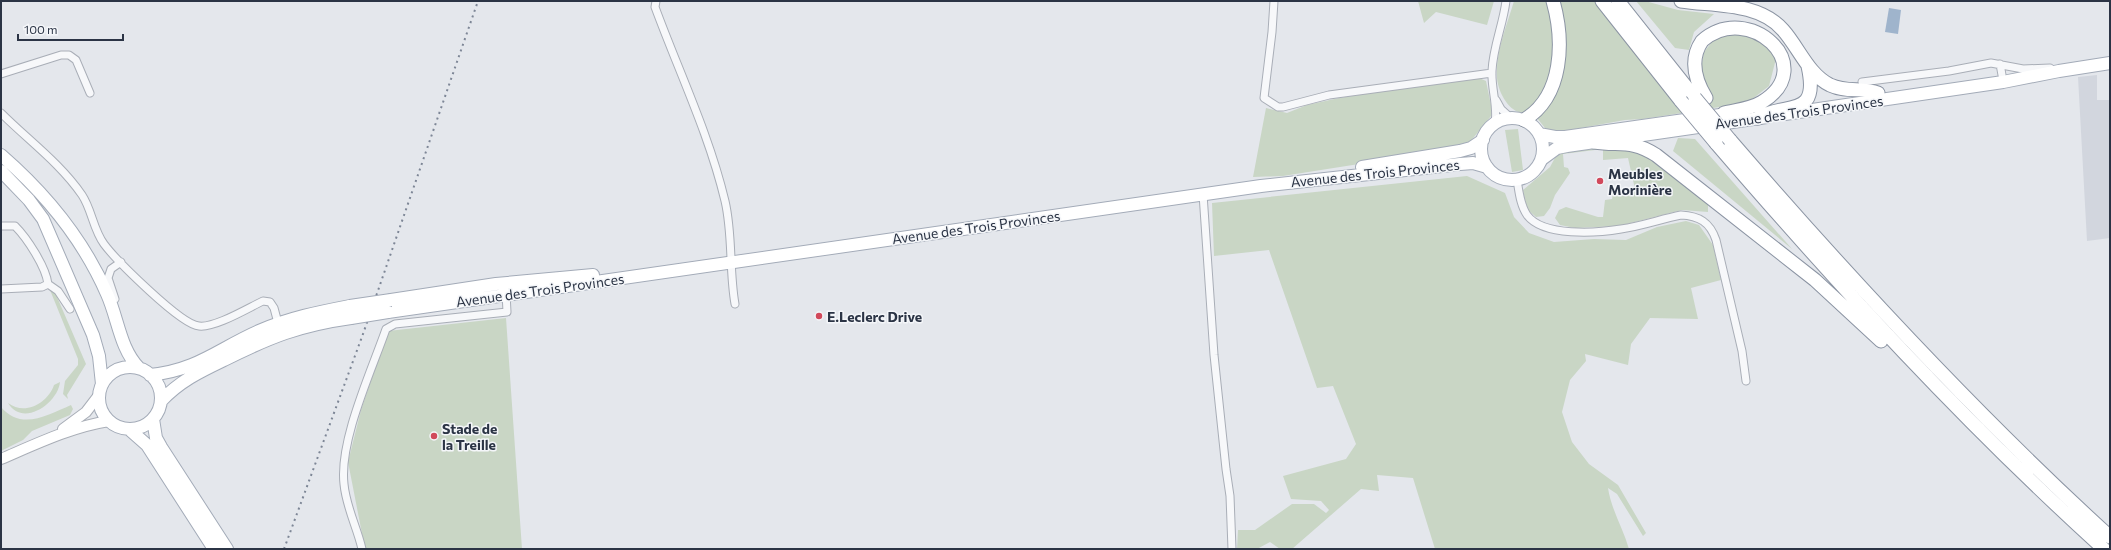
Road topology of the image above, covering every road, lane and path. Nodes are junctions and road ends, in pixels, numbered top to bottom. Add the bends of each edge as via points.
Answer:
1 (656, 1) edge
2 (1274, 1) edge
3 (1506, 1) edge
4 (1553, 1) edge
5 (1602, 1) edge
6 (1618, 1) edge
7 (1681, 1) edge
8 (2110, 63) edge
9 (1808, 66) junction
10 (2090, 66) junction
11 (2001, 69) junction
12 (2059, 71) junction
13 (1492, 73) junction
14 (1, 74) edge
15 (1862, 82) dead end
16 (90, 93) dead end
17 (1878, 93) junction
18 (1926, 94) junction
19 (1701, 98) junction
20 (1496, 99) junction
21 (1803, 104) junction
22 (1, 113) edge
23 (1724, 113) junction
24 (1511, 118) junction
25 (1758, 118) junction
26 (1524, 120) junction
27 (1495, 124) junction
28 (1539, 134) junction
29 (1483, 140) junction
30 (1594, 142) junction
31 (1, 155) edge
32 (1542, 159) junction
33 (1488, 168) junction
34 (1, 171) edge
35 (1517, 180) junction
36 (1261, 186) junction
37 (1203, 194) junction
38 (1, 226) edge
39 (121, 262) junction
40 (730, 262) junction
41 (692, 268) junction
42 (48, 284) junction
43 (496, 284) junction
44 (1, 289) edge
45 (506, 295) junction
46 (735, 304) dead end
47 (70, 309) dead end
48 (350, 312) junction
49 (278, 323) junction
50 (120, 328) junction
51 (139, 368) junction
52 (150, 375) junction
53 (1746, 381) dead end
54 (100, 389) junction
55 (1948, 398) junction
56 (161, 401) junction
57 (153, 419) junction
58 (109, 421) junction
59 (130, 430) junction
60 (49, 438) junction
61 (1, 459) edge
62 (2110, 537) edge
63 (214, 549) edge
64 (227, 549) edge
65 (362, 549) edge
66 (1232, 549) edge
67 (2104, 549) edge

1 - 40 street via 655,7 674,60 689,91 712,154 725,203
2 - 13 street via 1264,98 1278,107 1329,95
3 - 13 street
4 - 26 highway via 1560,41 1554,77 1549,94 1540,107
5 - 55 highway, bridge via 1681,101 1809,251
6 - 19 highway
7 - 9 highway via 1762,14 1783,30
8 - 10 main road, Avenue des Trois Provinces
9 - 17 highway via 1820,78 1840,89
9 - 21 highway via 1809,93
10 - 11 street
10 - 12 main road, Avenue des Trois Provinces
11 - 12 main road, Avenue des Trois Provinces
11 - 15 street
11 - 17 main road, Avenue des Trois Provinces
11 - 18 main road via 1998,80 1950,87
12 - 18 main road, Avenue des Trois Provinces
13 - 20 street
14 - 16 street via 69,54 76,60
17 - 21 main road, Avenue des Trois Provinces
18 - 25 main road, Avenue des Trois Provinces
19 - 23 highway via 1694,64 1698,47 1714,28 1736,19 1754,22 1769,30 1781,48 1784,60 1782,77 1771,94 1762,102
19 - 62 highway, bridge via 1733,138 1748,162 1833,259 1938,371
20 - 24 street
20 - 27 street
21 - 23 main road, Avenue des Trois Provinces
21 - 25 highway
22 - 39 street via 48,156 82,194 91,211 94,228 104,244
23 - 28 main road, Avenue des Trois Provinces via 1565,137 1555,138
24 - 26 main road
24 - 27 main road
25 - 30 main road, Avenue des Trois Provinces
26 - 28 main road
27 - 29 main road
28 - 32 main road via 1543,149
29 - 33 main road via 1482,154
29 - 36 main road, Avenue des Trois Provinces via 1471,148 1460,151
30 - 32 main road, Avenue des Trois Provinces via 1557,148
30 - 55 highway via 1628,143 1656,155 1815,280 1936,395
31 - 50 main road via 50,201 79,240 108,295
32 - 35 main road via 1532,173
33 - 35 main road via 1500,178
33 - 36 main road, Avenue des Trois Provinces via 1473,163 1460,164
34 - 54 main road via 29,200 43,220 93,335 99,356
35 - 53 street via 1523,208 1528,216 1536,223 1555,230 1620,230 1681,214 1704,221 1716,240 1742,350
36 - 37 main road, Avenue des Trois Provinces
37 - 40 main road, Avenue des Trois Provinces
37 - 66 street via 1214,355 1230,496
38 - 42 street via 15,226 21,232
39 - 49 street via 184,320 198,326 208,326 263,301 270,302
39 - 50 street via 111,268 108,278 120,314
40 - 41 main road, Avenue des Trois Provinces
40 - 46 street
41 - 43 main road, Avenue des Trois Provinces
41 - 45 main road, Avenue des Trois Provinces
42 - 44 street via 42,287
42 - 47 street via 58,291
43 - 45 street via 505,288
43 - 48 main road, Avenue des Trois Provinces, bridge via 391,300
45 - 48 main road, Avenue des Trois Provinces, bridge via 388,312
45 - 65 street via 508,312 395,324 386,329 355,417 343,467 344,490
48 - 49 main road via 305,315
48 - 56 main road via 295,328 262,341 188,378 175,386
49 - 52 main road via 191,367
50 - 51 main road via 128,354
51 - 52 main road
51 - 54 main road via 118,369 109,375
52 - 56 main road via 159,391
54 - 58 main road via 104,415
54 - 60 main road via 86,412
55 - 67 highway
56 - 57 main road
57 - 59 main road via 143,427
57 - 64 main road via 156,438 161,447
58 - 59 main road
58 - 60 main road via 90,424
59 - 63 main road via 147,445
60 - 61 main road

